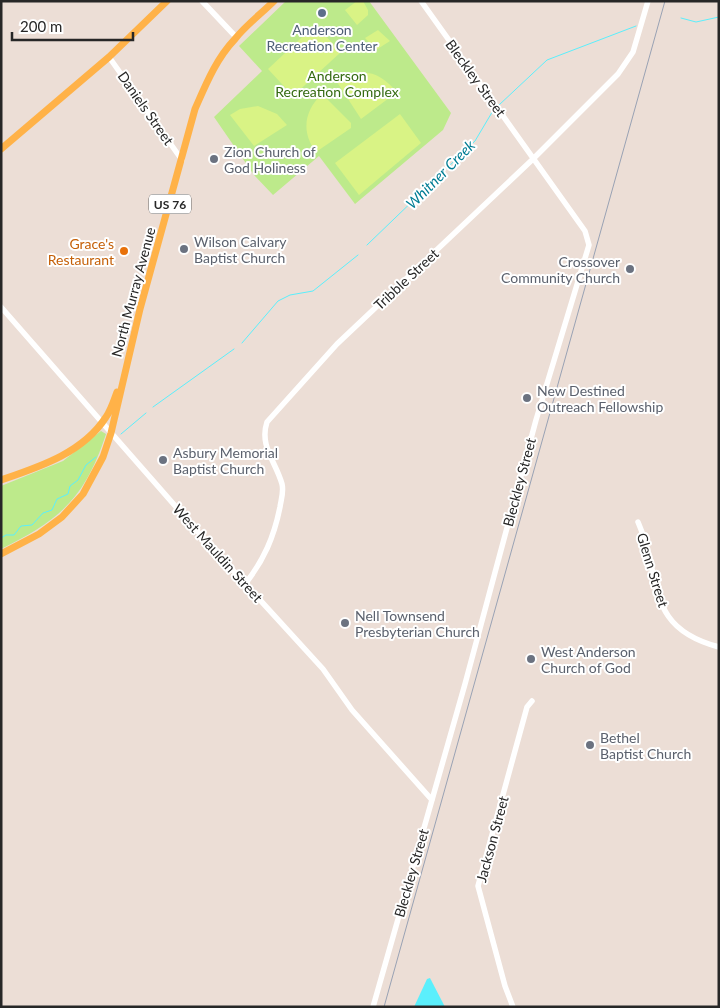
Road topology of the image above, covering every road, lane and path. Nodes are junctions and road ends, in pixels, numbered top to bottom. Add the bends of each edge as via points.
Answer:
1 (167, 1) edge
2 (202, 1) edge
3 (274, 1) edge
4 (421, 1) edge
5 (648, 1) edge
6 (236, 36) junction
7 (108, 57) junction
8 (1, 149) edge
9 (534, 159) junction
10 (182, 160) junction
11 (1, 307) edge
12 (122, 380) junction
13 (102, 423) junction
14 (111, 433) junction
15 (1, 480) edge
16 (638, 522) dead end
17 (2, 554) edge
18 (245, 584) junction
19 (719, 647) edge
20 (532, 701) dead end
21 (432, 800) junction
22 (373, 1007) edge
23 (513, 1007) edge

1 - 7 main road
2 - 6 street
3 - 6 main road, North Murray Avenue / US 76
4 - 9 street, Bleckley Street
5 - 9 street, Tribble Street via 634,52 626,65
6 - 10 main road, North Murray Avenue / US 76 via 206,82 195,109
7 - 8 main road
7 - 10 street, Daniels Street
9 - 18 street, Tribble Street via 337,344 267,422 265,444 282,484 282,495 268,552
9 - 21 street, Bleckley Street via 585,231 589,245 536,420
10 - 12 main road, North Murray Avenue / US 76
11 - 13 street, West Mauldin Street
12 - 13 main road, North Murray Avenue / US 76
12 - 14 main road, North Murray Avenue / US 76
13 - 14 street, West Mauldin Street
13 - 15 main road, US 76 via 53,461
14 - 17 main road, US 76 via 98,469 74,504 43,531
14 - 18 street, West Mauldin Street
16 - 19 street, Glenn Street via 657,593 667,615 688,635
18 - 21 street, West Mauldin Street via 322,669 357,716
20 - 23 street, Jackson Street via 478,886
21 - 22 street, Bleckley Street

